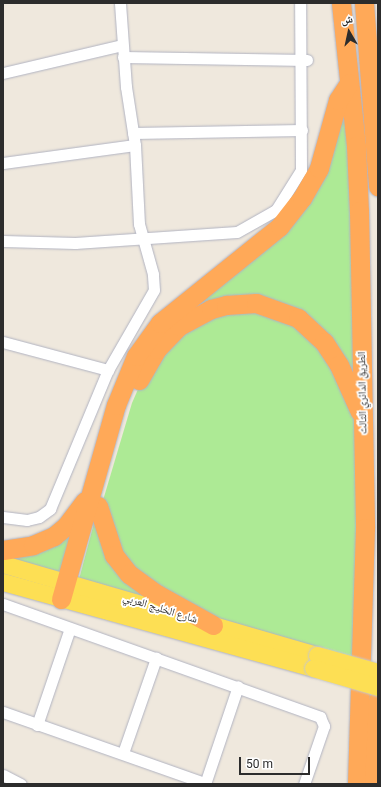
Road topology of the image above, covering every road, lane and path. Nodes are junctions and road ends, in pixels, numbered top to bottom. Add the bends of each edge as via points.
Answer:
1 (120, 3) edge
2 (300, 3) edge
3 (341, 3) edge
4 (364, 3) edge
5 (122, 45) junction
6 (123, 57) junction
7 (305, 59) junction
8 (3, 73) edge
9 (349, 83) junction
10 (302, 130) junction
11 (133, 133) junction
12 (135, 145) junction
13 (3, 163) edge
14 (378, 186) edge
15 (142, 240) junction
16 (3, 241) edge
17 (3, 342) edge
18 (108, 370) junction
19 (364, 422) junction
20 (94, 501) junction
21 (3, 517) edge
22 (3, 550) edge
23 (3, 564) edge
24 (3, 582) edge
25 (69, 591) junction
26 (3, 604) edge
27 (213, 625) junction
28 (70, 628) junction
29 (156, 658) junction
30 (315, 662) junction
31 (378, 672) edge
32 (238, 686) junction
33 (378, 687) edge
34 (378, 700) edge
35 (3, 712) edge
36 (37, 725) junction
37 (123, 753) junction
38 (3, 775) edge
39 (21, 784) edge
40 (205, 784) edge
41 (304, 784) edge
42 (357, 784) edge
43 (374, 784) edge

1 - 5 street
2 - 7 street
3 - 9 highway, الطريق الدائري الثالث
4 - 14 highway
5 - 6 street
5 - 8 street
6 - 7 street
6 - 11 street
7 - 10 street
9 - 19 highway, الطريق الدائري الثالث via 358,177
9 - 20 highway via 338,100 319,168 302,198 280,226 173,312 145,341 122,385
10 - 11 street
10 - 15 street via 301,173 276,210 237,232
11 - 12 street
12 - 13 street
12 - 15 street via 138,219
15 - 16 street via 75,243
15 - 18 street via 153,274 154,290
17 - 18 street
18 - 21 street via 50,509 39,517 27,520
19 - 20 highway via 336,360 324,342 304,323 282,310 256,303 211,309 179,326 148,360
19 - 42 highway, الطريق الدائري الثالث via 365,601
20 - 22 highway via 54,536 33,545
20 - 25 highway
20 - 27 highway via 114,555 129,574 152,591
23 - 25 main road, شارع الخليج العربي
24 - 25 main road, شارع الخليج العربي
25 - 27 main road, شارع الخليج العربي
25 - 30 main road, شارع الخليج العربي
26 - 28 street
27 - 30 main road, شارع الخليج العربي
28 - 29 street
28 - 36 street
29 - 32 street
29 - 37 street
30 - 31 main road, bridge
30 - 33 main road, bridge
32 - 40 street
32 - 41 street via 324,720
34 - 43 highway
35 - 36 street
36 - 37 street
37 - 40 street
38 - 39 street

